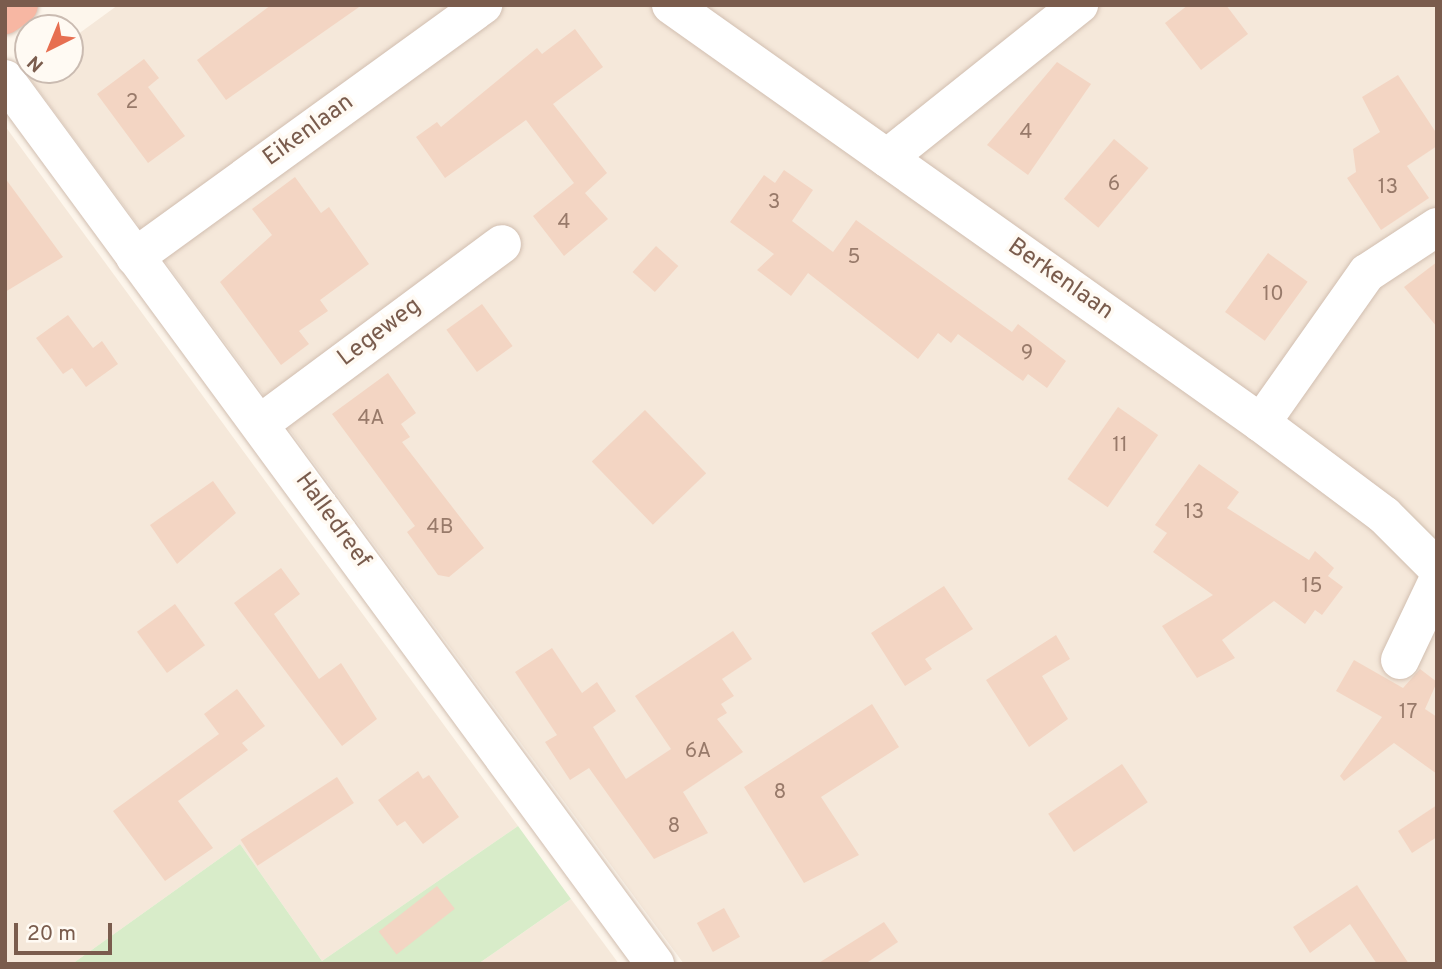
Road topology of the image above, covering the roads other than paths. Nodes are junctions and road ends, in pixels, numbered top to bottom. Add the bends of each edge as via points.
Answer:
1 (19, 5) edge
2 (483, 5) edge
3 (671, 5) edge
4 (1079, 5) edge
5 (5, 15) edge
6 (5, 79) edge
7 (887, 158) junction
8 (1437, 227) edge
9 (502, 244) dead end
10 (135, 257) junction
11 (1261, 422) junction
12 (261, 423) junction
13 (1437, 568) edge
14 (1437, 582) edge
15 (1400, 660) dead end
16 (655, 964) edge

1 - 5 highway
2 - 10 street, Eikenlaan
3 - 7 street, Berkenlaan
4 - 7 street
6 - 10 street, Halledreef
7 - 11 street, Berkenlaan
8 - 11 street via 1367,273
9 - 12 street, Legeweg
10 - 12 street, Halledreef
11 - 13 street, Berkenlaan via 1384,514
12 - 16 street, Halledreef
14 - 15 street

